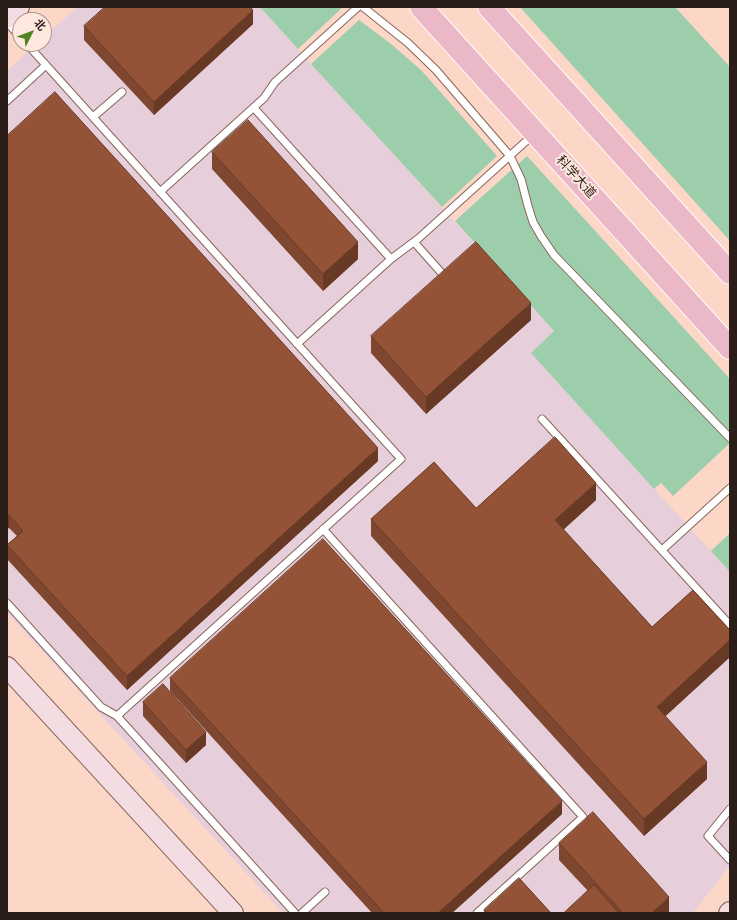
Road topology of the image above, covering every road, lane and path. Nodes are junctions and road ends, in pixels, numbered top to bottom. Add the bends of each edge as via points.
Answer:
1 (19, 7) edge
2 (358, 7) edge
3 (363, 7) edge
4 (421, 7) edge
5 (489, 7) edge
6 (7, 18) edge
7 (34, 52) edge
8 (46, 65) junction
9 (122, 92) dead end
10 (7, 101) edge
11 (254, 108) junction
12 (93, 118) junction
13 (535, 133) junction
14 (510, 156) junction
15 (160, 192) junction
16 (414, 242) junction
17 (391, 259) junction
18 (730, 273) edge
19 (446, 278) edge
20 (298, 344) junction
21 (730, 348) edge
22 (542, 420) dead end
23 (730, 438) edge
24 (730, 488) edge
25 (323, 530) junction
26 (662, 550) junction
27 (7, 603) edge
28 (730, 626) edge
29 (7, 666) edge
30 (117, 716) junction
31 (730, 809) edge
32 (730, 860) edge
33 (325, 892) dead end
34 (233, 913) edge
35 (295, 913) edge
36 (302, 913) edge
37 (477, 913) edge

1 - 6 street
2 - 11 lane via 275,82
3 - 14 lane via 408,43 436,70
4 - 13 main road, 科学大道
5 - 18 main road
7 - 8 lane
8 - 10 lane
8 - 12 lane
9 - 12 lane
11 - 15 lane
11 - 17 lane
12 - 15 lane
13 - 14 lane
13 - 21 main road, 科学大道
14 - 16 lane
14 - 23 lane via 521,178 533,222 554,255
15 - 20 lane
16 - 17 lane
16 - 19 lane
17 - 20 lane
20 - 25 lane via 401,459
22 - 26 lane
24 - 26 lane
25 - 30 lane
25 - 37 lane via 583,817
26 - 28 lane
27 - 30 lane via 101,707
29 - 34 street
30 - 35 lane
31 - 32 lane via 708,836
33 - 36 lane

